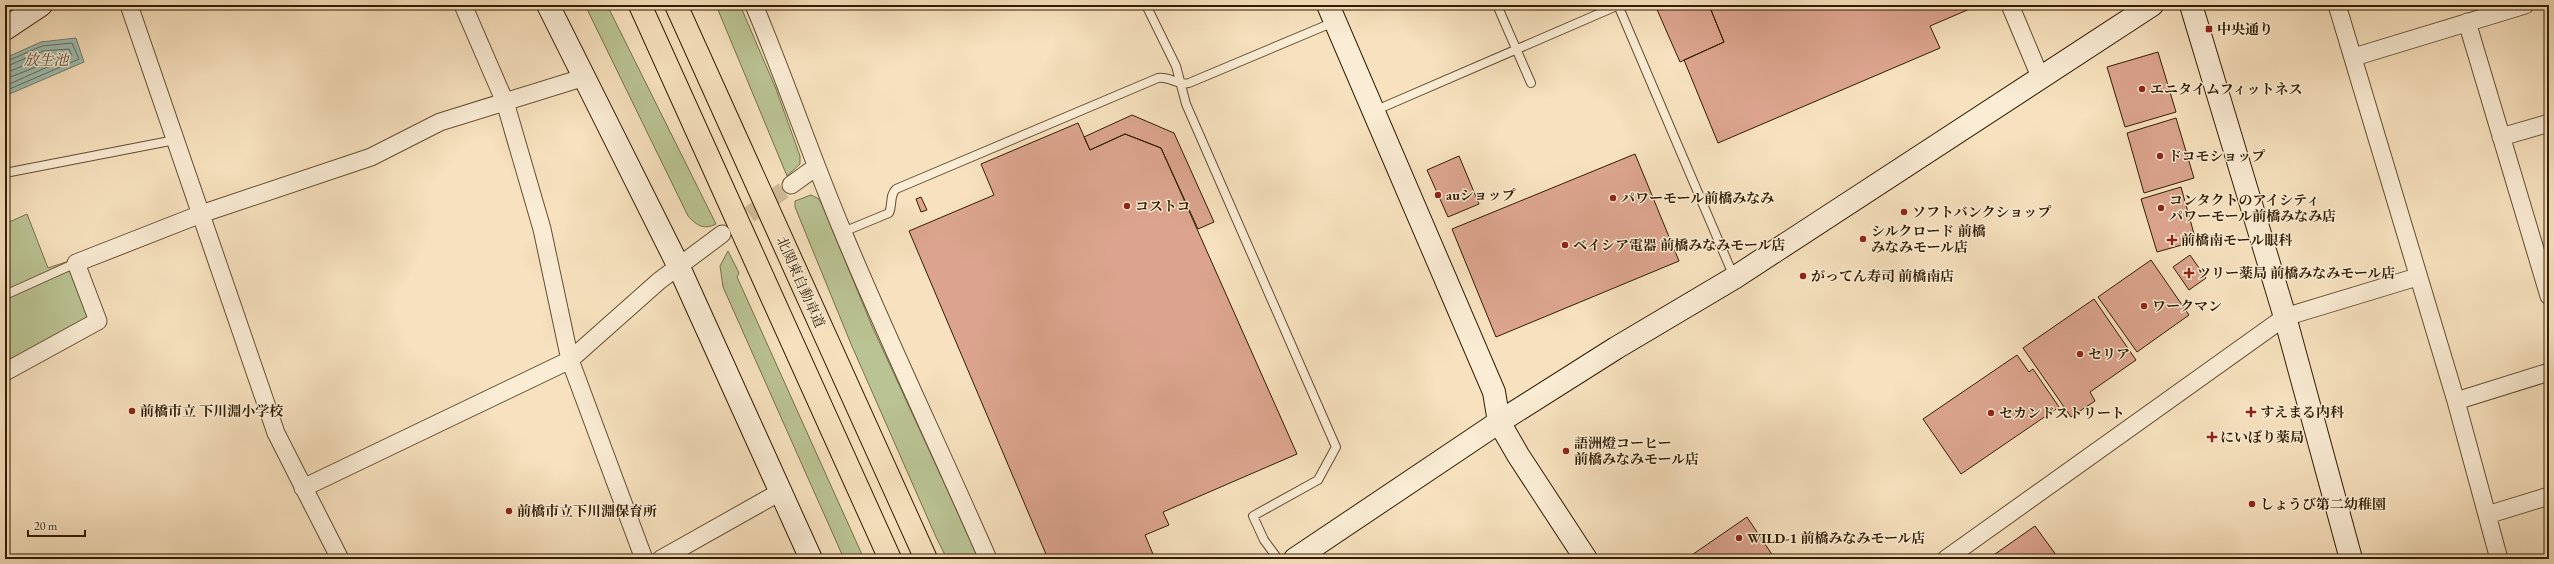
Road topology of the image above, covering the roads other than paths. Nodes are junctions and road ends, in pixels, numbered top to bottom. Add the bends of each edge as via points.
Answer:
1 (41, 5) edge
2 (129, 5) edge
3 (463, 5) edge
4 (548, 5) edge
5 (631, 5) edge
6 (640, 5) edge
7 (676, 5) edge
8 (685, 5) edge
9 (754, 5) edge
10 (1146, 5) edge
11 (1497, 5) edge
12 (1619, 5) edge
13 (2010, 5) edge
14 (2152, 5) edge
15 (2191, 5) edge
16 (2337, 5) edge
17 (2525, 5) edge
18 (1332, 13) edge
19 (2467, 22) junction
20 (5, 29) edge
21 (1516, 49) junction
22 (2354, 57) junction
23 (585, 77) junction
24 (2041, 79) junction
25 (1180, 84) junction
26 (1531, 84) dead end
27 (505, 102) junction
28 (721, 105) junction
29 (1373, 111) junction
30 (2549, 123) edge
31 (2501, 137) junction
32 (176, 140) junction
33 (707, 150) junction
34 (816, 167) junction
35 (5, 173) edge
36 (791, 186) tunnel mouth
37 (201, 214) junction
38 (843, 232) junction
39 (722, 234) tunnel mouth
40 (2542, 250) edge
41 (76, 263) junction
42 (678, 265) junction
43 (2417, 277) junction
44 (1734, 278) junction
45 (5, 295) edge
46 (2549, 296) edge
47 (2285, 317) junction
48 (570, 360) junction
49 (5, 372) edge
50 (2549, 372) edge
51 (2456, 401) junction
52 (1499, 422) junction
53 (303, 488) junction
54 (780, 492) junction
55 (2549, 496) edge
56 (2487, 515) junction
57 (1953, 557) edge
58 (340, 559) edge
59 (644, 559) edge
60 (662, 559) edge
61 (811, 559) edge
62 (890, 559) edge
63 (926, 559) edge
64 (988, 559) edge
65 (1278, 559) edge
66 (1295, 559) edge
67 (1586, 559) edge
68 (2350, 559) edge
69 (2499, 559) edge

1 - 20 street
2 - 32 street
3 - 27 street
4 - 23 street
5 - 33 highway
6 - 33 highway
7 - 28 highway, 北関東自動車道
8 - 28 highway
9 - 34 street via 786,81
10 - 25 lane via 1176,66
11 - 21 lane
12 - 21 lane
12 - 44 lane
13 - 24 street
14 - 24 street
15 - 47 street
16 - 22 street
17 - 19 street
18 - 25 lane via 1189,83
18 - 29 street
19 - 22 street
19 - 31 street
21 - 26 lane
21 - 29 lane
22 - 43 street
23 - 27 street
23 - 42 street
24 - 44 street
25 - 38 lane via 1168,78 1158,78 896,189 888,213
25 - 65 lane via 1186,104 1336,447 1318,480 1253,516 1264,540
27 - 37 street via 440,122 371,157
27 - 48 street via 542,229
28 - 63 highway, 北関東自動車道
29 - 52 street via 1494,392
30 - 31 street
31 - 40 street
32 - 35 lane
32 - 37 street
33 - 62 highway
34 - 36 street
34 - 38 street
37 - 41 street
37 - 53 street via 276,433
38 - 64 street
39 - 42 street
40 - 46 street
41 - 45 lane
41 - 49 street via 98,321
42 - 48 street
42 - 54 street
43 - 47 street
43 - 51 street
44 - 52 street
47 - 57 street
47 - 68 street
48 - 53 street
48 - 59 street
50 - 51 street
51 - 56 street
52 - 66 street
52 - 67 street
53 - 58 street
54 - 60 street
54 - 61 street
55 - 56 street
56 - 69 street

